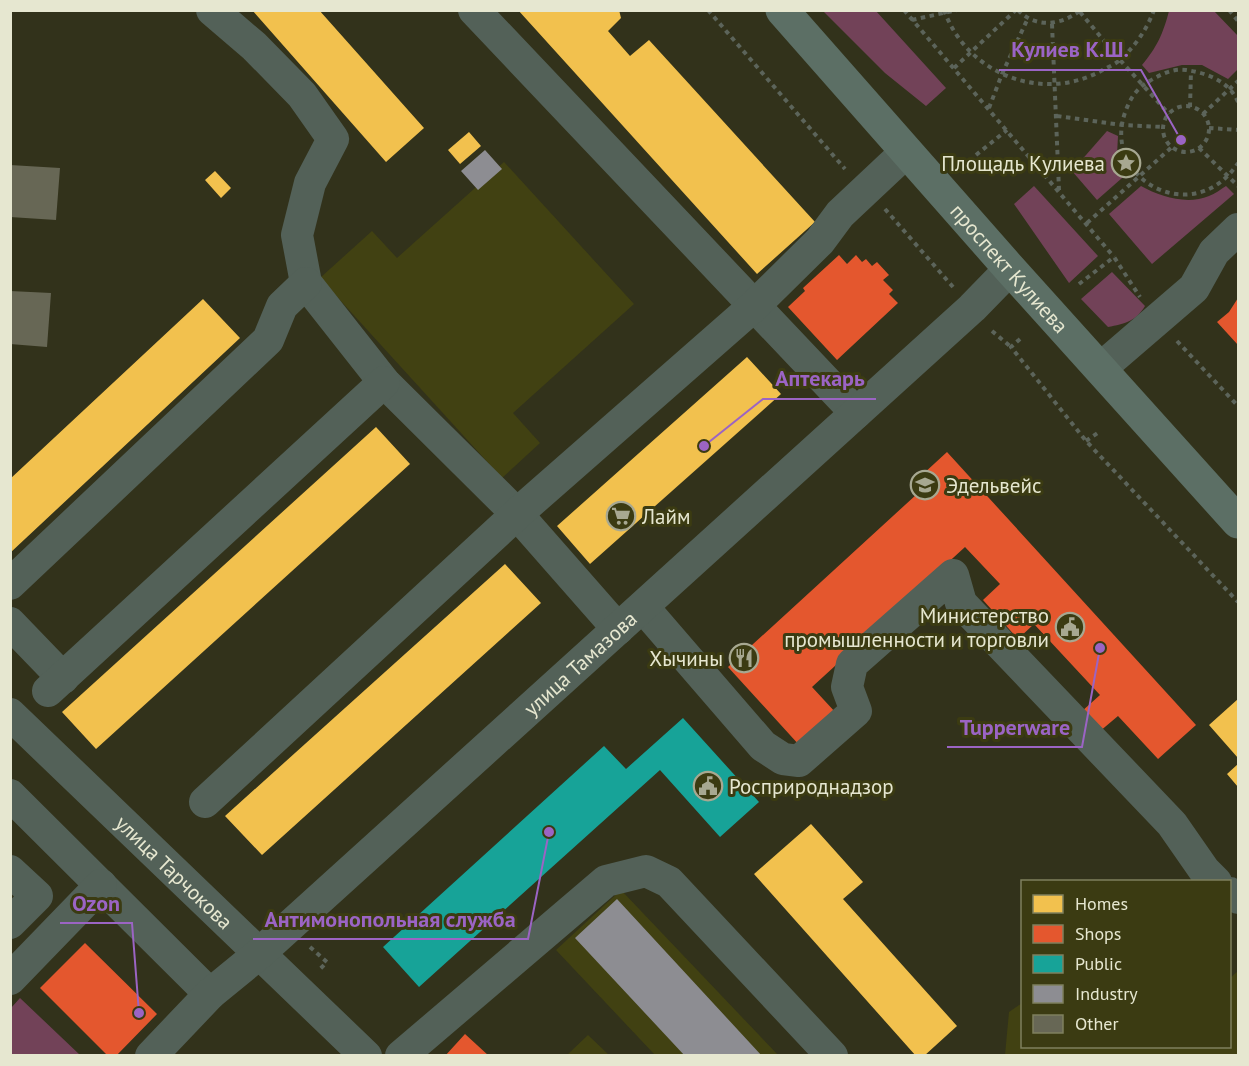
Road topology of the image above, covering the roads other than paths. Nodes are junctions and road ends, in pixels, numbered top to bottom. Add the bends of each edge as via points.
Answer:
1 (212, 10) edge
2 (474, 10) edge
3 (782, 10) edge
4 (906, 152) junction
5 (1239, 229) edge
6 (1010, 269) junction
7 (306, 284) junction
8 (754, 306) junction
9 (1101, 368) junction
10 (384, 382) junction
11 (856, 413) junction
12 (517, 514) junction
13 (1239, 522) edge
14 (10, 584) edge
15 (643, 607) junction
16 (10, 622) edge
17 (618, 629) junction
18 (10, 714) edge
19 (10, 795) edge
20 (205, 802) dead end
21 (10, 871) edge
22 (1214, 880) edge
23 (101, 885) junction
24 (10, 923) edge
25 (260, 953) junction
26 (10, 979) edge
27 (210, 994) junction
28 (151, 1056) edge
29 (366, 1056) edge
30 (401, 1056) edge
31 (832, 1056) edge

1 - 7 street via 303,95 333,139 310,183 297,235
2 - 8 street
3 - 4 main road, проспект Кулиева
4 - 6 main road, проспект Кулиева
4 - 8 street via 840,214 820,240
5 - 9 street via 1214,252 1194,288
6 - 9 main road, проспект Кулиева
6 - 11 street, улица Тамазова
7 - 10 street
7 - 14 street via 282,306 268,340
8 - 11 street
8 - 12 street
9 - 13 main road, проспект Кулиева
10 - 12 street
10 - 16 street via 56,684
11 - 15 street, улица Тамазова
12 - 17 street
12 - 20 street
15 - 17 street, улица Тамазова
15 - 22 street via 763,746 783,759 799,761 856,711 847,687 852,664 953,575 961,603 1172,824
17 - 25 street, улица Тамазова
18 - 25 street, улица Тарчокова
19 - 23 street
21 - 24 street via 37,896
23 - 26 street
23 - 27 street
25 - 27 street, улица Тамазова
25 - 29 street, улица Тарчокова
27 - 28 street, улица Тамазова
30 - 31 street via 606,881 646,871 669,882

